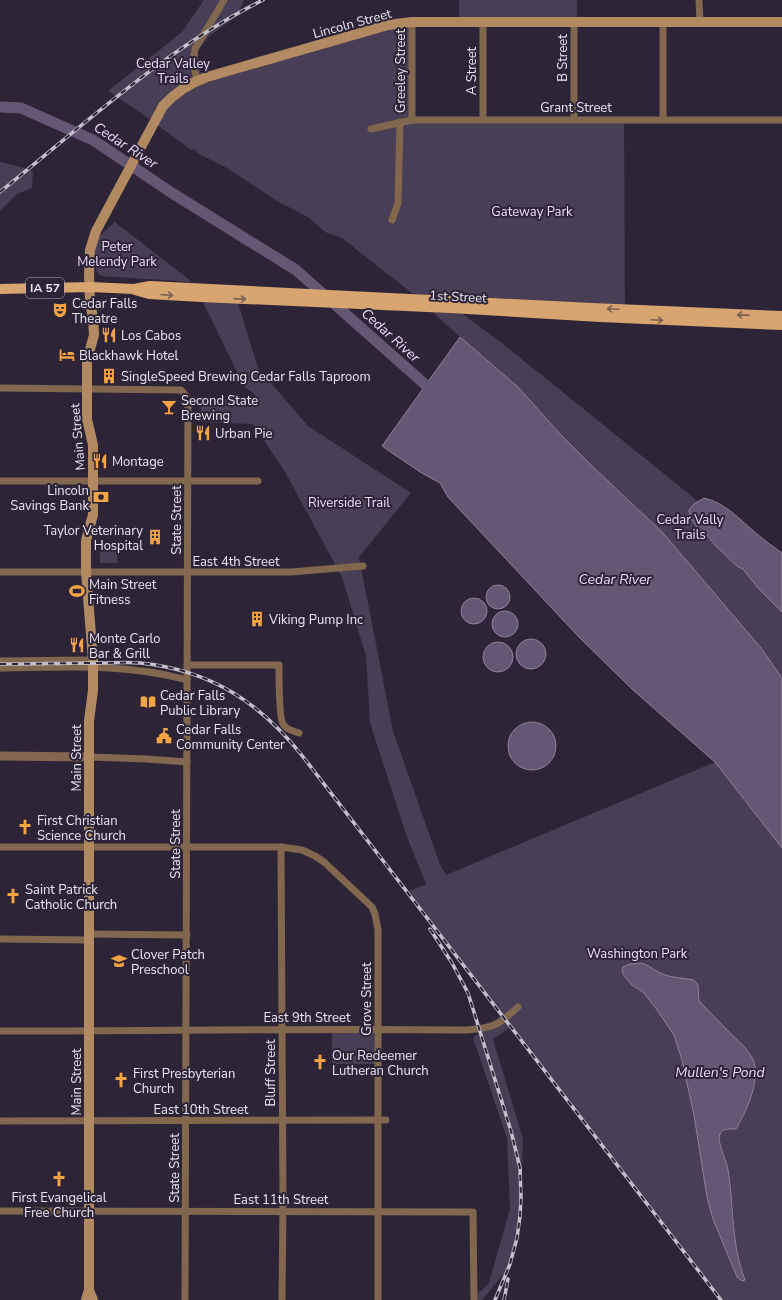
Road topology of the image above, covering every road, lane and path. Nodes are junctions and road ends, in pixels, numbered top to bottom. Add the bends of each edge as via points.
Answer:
1 (224, 0) edge
2 (699, 0) edge
3 (412, 22) junction
4 (483, 22) junction
5 (574, 22) junction
6 (663, 22) junction
7 (700, 22) junction
8 (782, 22) edge
9 (197, 81) junction
10 (167, 102) joint
11 (483, 119) junction
12 (574, 119) junction
13 (412, 120) junction
14 (663, 120) junction
15 (782, 120) edge
16 (400, 122) junction
17 (371, 129) dead end
18 (392, 220) dead end
19 (90, 288) junction
20 (0, 289) edge
21 (200, 293) junction
22 (782, 316) edge
23 (782, 325) edge
24 (0, 388) edge
25 (87, 389) junction
26 (0, 481) edge
27 (93, 481) junction
28 (188, 481) junction
29 (258, 481) dead end
30 (363, 566) dead end
31 (0, 572) edge
32 (86, 572) junction
33 (188, 573) junction
34 (0, 661) edge
35 (93, 664) junction
36 (188, 665) junction
37 (0, 668) edge
38 (187, 680) junction
39 (299, 733) dead end
40 (0, 756) edge
41 (89, 757) junction
42 (187, 762) junction
43 (0, 847) edge
44 (89, 847) junction
45 (187, 847) junction
46 (282, 847) junction
47 (187, 935) junction
48 (89, 937) junction
49 (0, 939) edge
50 (518, 1007) dead end
51 (186, 1029) junction
52 (378, 1029) junction
53 (282, 1030) junction
54 (0, 1031) edge
55 (89, 1031) junction
56 (283, 1120) junction
57 (378, 1120) junction
58 (386, 1120) dead end
59 (0, 1121) edge
60 (89, 1121) junction
61 (186, 1121) junction
62 (88, 1211) junction
63 (186, 1211) junction
64 (283, 1211) junction
65 (0, 1212) edge
66 (378, 1212) junction
67 (87, 1295) edge
68 (92, 1300) edge
69 (185, 1300) edge
70 (282, 1300) edge
71 (378, 1300) edge
72 (474, 1300) edge

1 - 9 street via 195,49 193,62
2 - 7 street
3 - 4 main road, Lincoln Street
3 - 9 main road, Lincoln Street via 388,25
3 - 13 street, Greeley Street
4 - 5 main road, Lincoln Street
4 - 11 street, A Street
5 - 6 main road, Lincoln Street
5 - 12 street, B Street
6 - 7 main road, Lincoln Street
6 - 14 street
7 - 8 main road, Lincoln Street
9 - 10 main road, Lincoln Street
10 - 19 main road, Main Street via 96,231 90,250
11 - 12 street, Grant Street
11 - 13 street, Grant Street
12 - 14 street, Grant Street
13 - 16 street, Grant Street
14 - 15 street, Grant Street
16 - 17 street, Grant Street
16 - 18 street via 398,203
19 - 20 main road, IA 57
19 - 21 main road, 1st Street via 134,289 149,294
19 - 25 main road, Main Street via 94,335 87,360
22 -> 21 main road, 1st Street via 442,300
21 -> 23 main road, 1st Street via 600,317
24 - 25 street
25 - 27 main road, Main Street via 87,420 93,445
25 - 28 street, State Street via 181,390 188,398
26 - 27 street
27 - 28 street
27 - 32 main road, Main Street via 93,515 86,541
28 - 29 street
28 - 33 street, State Street
30 - 33 street, East 4th Street via 291,572
31 - 32 street, East 4th Street
32 - 33 street, East 4th Street
32 - 35 main road, Main Street
33 - 36 street, State Street
34 - 35 street
35 - 37 street
35 - 38 street
35 - 41 main road, Main Street
36 - 38 street, State Street
36 - 39 street via 279,665 283,725
38 - 42 street, State Street
40 - 41 street
41 - 42 street
41 - 44 main road, Main Street
42 - 45 street, State Street
43 - 44 street, Grove Street
44 - 45 street, Grove Street
44 - 48 main road, Main Street
45 - 46 street, Grove Street
45 - 47 street, State Street
46 - 52 street, Grove Street via 302,850 315,856 372,907 377,922
46 - 53 street, Bluff Street
47 - 48 street
47 - 51 street, State Street
48 - 49 street
48 - 55 main road, Main Street
50 - 52 street, East 9th Street via 499,1023 479,1029
51 - 53 street, East 9th Street
51 - 55 street, East 9th Street
51 - 61 street, State Street
52 - 53 street, East 9th Street
52 - 57 street, Grove Street
53 - 56 street, Bluff Street
54 - 55 street, East 9th Street
55 - 60 main road, Main Street
56 - 57 street, East 10th Street
56 - 61 street, East 10th Street
56 - 64 street, Bluff Street
57 - 58 street, East 10th Street
57 - 66 street, Grove Street
59 - 60 street, East 10th Street
60 - 61 street, East 10th Street
60 - 62 main road, Main Street
61 - 63 street, State Street
62 - 63 street, East 11th Street
62 - 65 street, East 11th Street
62 - 67 main road, Main Street
63 - 64 street, East 11th Street
63 - 69 street, State Street
64 - 66 street, East 11th Street
64 - 70 street, Bluff Street
66 - 71 street, Grove Street
66 - 72 street, East 11th Street via 473,1212
67 - 68 main road, Main Street

